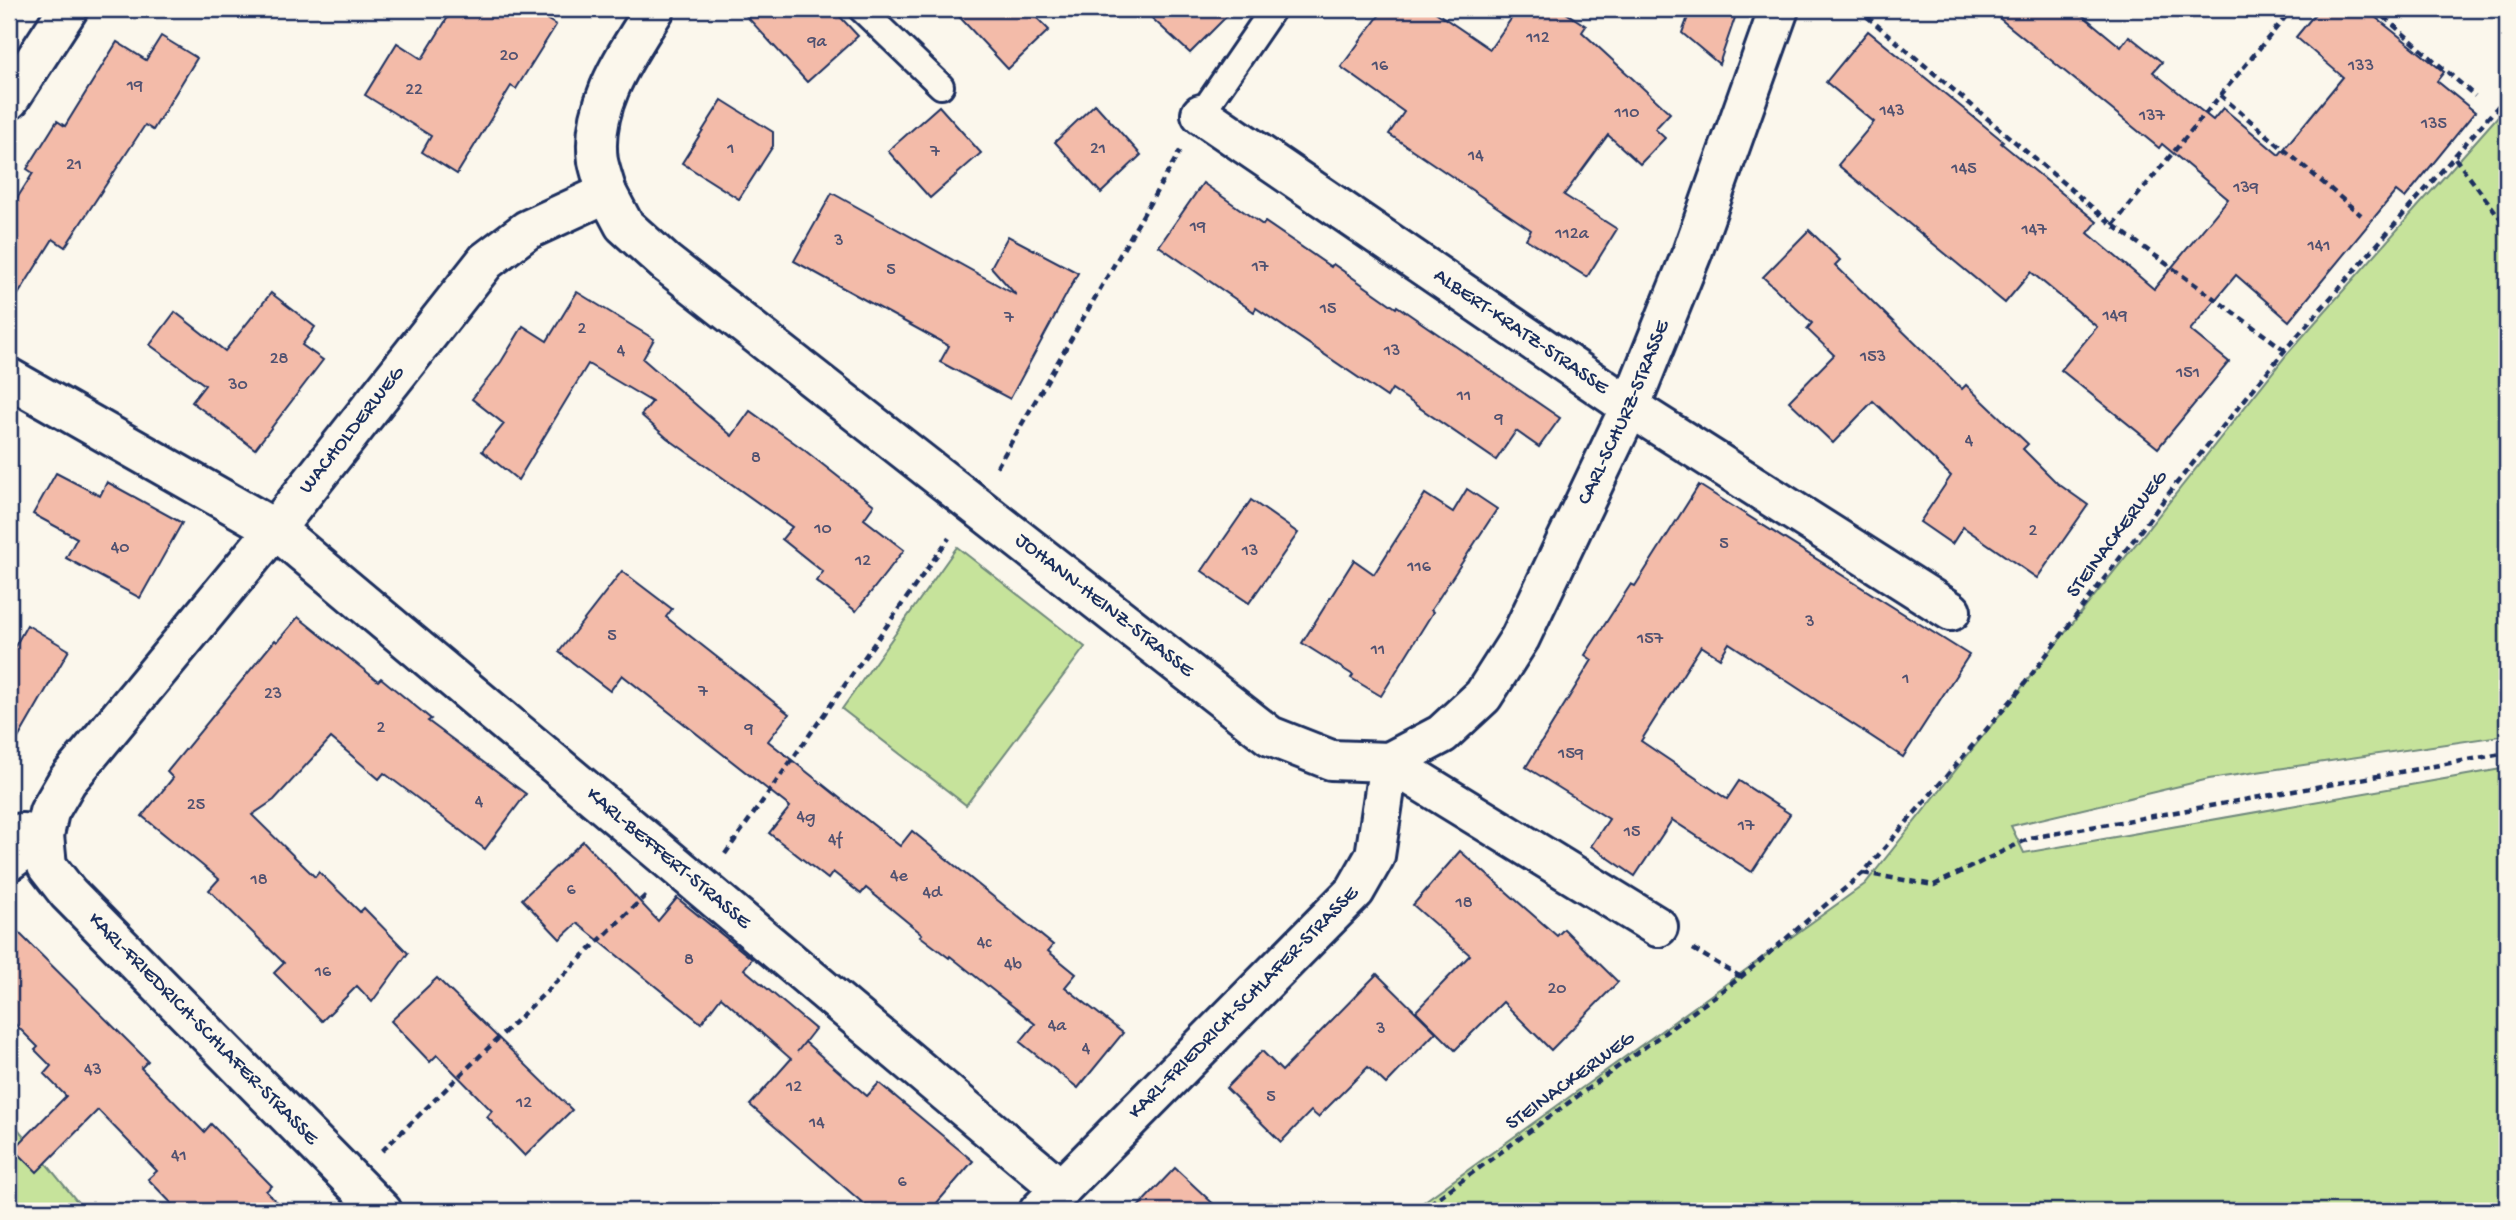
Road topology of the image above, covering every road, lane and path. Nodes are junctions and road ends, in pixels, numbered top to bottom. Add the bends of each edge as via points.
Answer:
1 (68, 9) edge
2 (655, 9) edge
3 (862, 9) edge
4 (1273, 9) edge
5 (1779, 9) edge
6 (1858, 9) edge
7 (2085, 9) edge
8 (2292, 9) edge
9 (2375, 9) edge
10 (2094, 16) dead end
11 (941, 86) dead end
12 (2220, 95) junction
13 (2475, 96) dead end
14 (2507, 96) edge
15 (9, 100) edge
16 (1201, 114) joint
17 (2455, 158) junction
18 (607, 193) junction
19 (2361, 215) dead end
20 (2113, 225) junction
21 (2507, 227) edge
22 (2285, 350) junction
23 (9, 378) edge
24 (1630, 407) junction
25 (275, 529) junction
26 (1951, 611) dead end
27 (2507, 753) edge
28 (1389, 762) junction
29 (26, 834) edge
30 (9, 861) edge
31 (676, 867) junction
32 (1863, 873) junction
33 (1658, 927) joint
34 (1741, 977) junction
35 (351, 1181) junction
36 (1050, 1200) edge
37 (382, 1211) edge
38 (1420, 1211) edge

1 - 15 street
2 - 18 street via 613,78 599,124 598,160
3 - 11 lane
4 - 16 lane, ALBERT-KRATZ-STRASSE
5 - 24 street, CARL-SCHURZ-STRASSE via 1692,253
6 - 20 path
7 - 10 path
8 - 12 path
9 - 13 path
12 - 19 path
12 - 20 path
14 - 17 path, STEINACKERWEG
16 - 24 street, ALBERT-KRATZ-STRASSE
17 - 21 path
17 - 22 path, STEINACKERWEG
18 - 25 street, WACHOLDERWEG via 527,230 486,261
18 - 28 street, JOHANN-HEINZ-STRASSE via 624,225 666,263 1270,736 1331,760
20 - 22 path
22 - 32 path, STEINACKERWEG via 2176,484 2016,695
23 - 25 street, KARL-BEFFERT-STRASSE
24 - 26 street, ALBERT-KRATZ-STRASSE
24 - 28 street, CARL-SCHURZ-STRASSE via 1520,638 1483,696 1442,734
25 - 29 street, WACHOLDERWEG via 67,781 49,812
25 - 31 street, KARL-BEFFERT-STRASSE
27 - 32 path via 2030,838 1934,885
28 - 33 street, JOHANN-HEINZ-STRASSE
28 - 36 street, KARL-FRIEDRICH-SCHLAFER-STRASSE via 1375,856 1355,891
29 - 30 street
29 - 35 street, KARL-FRIEDRICH-SCHLAFER-STRASSE via 68,893
31 - 35 path
31 - 36 street, KARL-BEFFERT-STRASSE
32 - 34 path, STEINACKERWEG
33 - 34 path
34 - 38 path, STEINACKERWEG
35 - 37 street, KARL-FRIEDRICH-SCHLAFER-STRASSE

